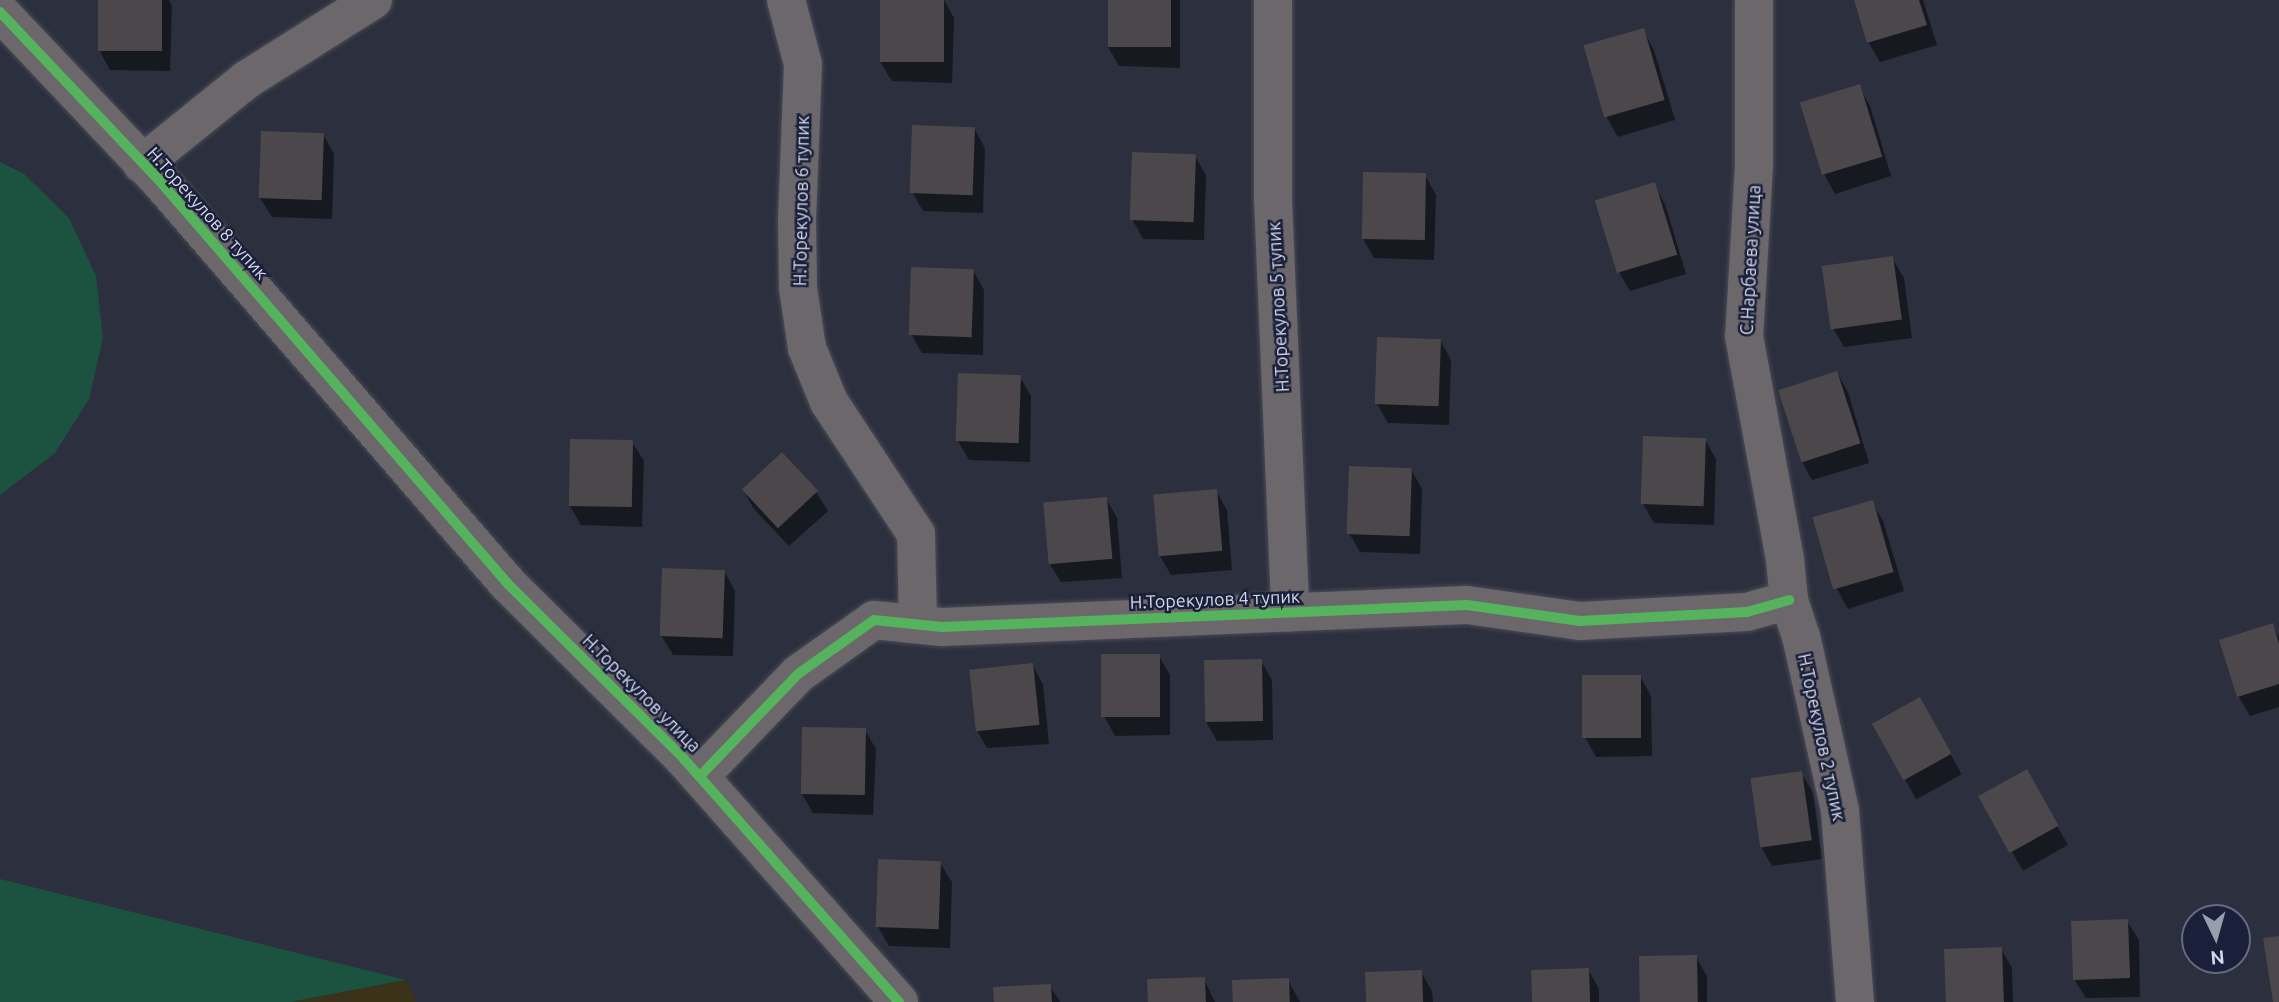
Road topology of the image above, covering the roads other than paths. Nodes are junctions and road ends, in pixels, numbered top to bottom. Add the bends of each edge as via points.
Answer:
1 (373, 0) edge
2 (786, 0) edge
3 (1273, 0) edge
4 (1754, 0) edge
5 (0, 12) edge
6 (142, 164) junction
7 (385, 442) joint
8 (1790, 600) junction
9 (1290, 613) junction
10 (918, 624) junction
11 (700, 776) junction
12 (899, 1002) edge
13 (1856, 1002) edge

1 - 6 street via 246,80
2 - 10 street, Н.Торекулов 6 тупик via 803,64 797,220 807,348 829,402 916,534
3 - 9 street, Н.Торекулов 5 тупик via 1273,199
4 - 8 street, С.Нарбаева улица via 1754,165 1744,336
5 - 6 street, Н.Торекулов 8 тупик
6 - 7 street, Н.Торекулов 8 тупик
7 - 11 street, Н.Торекулов улица via 508,584
8 - 9 street, Н.Торекулов 4 тупик via 1747,612 1580,621 1467,605
8 - 13 street, Н.Торекулов 2 тупик via 1840,811
9 - 10 street, Н.Торекулов 4 тупик via 942,627
10 - 11 street, Н.Торекулов 4 тупик via 874,620 809,666
11 - 12 street, Н.Торекулов улица

